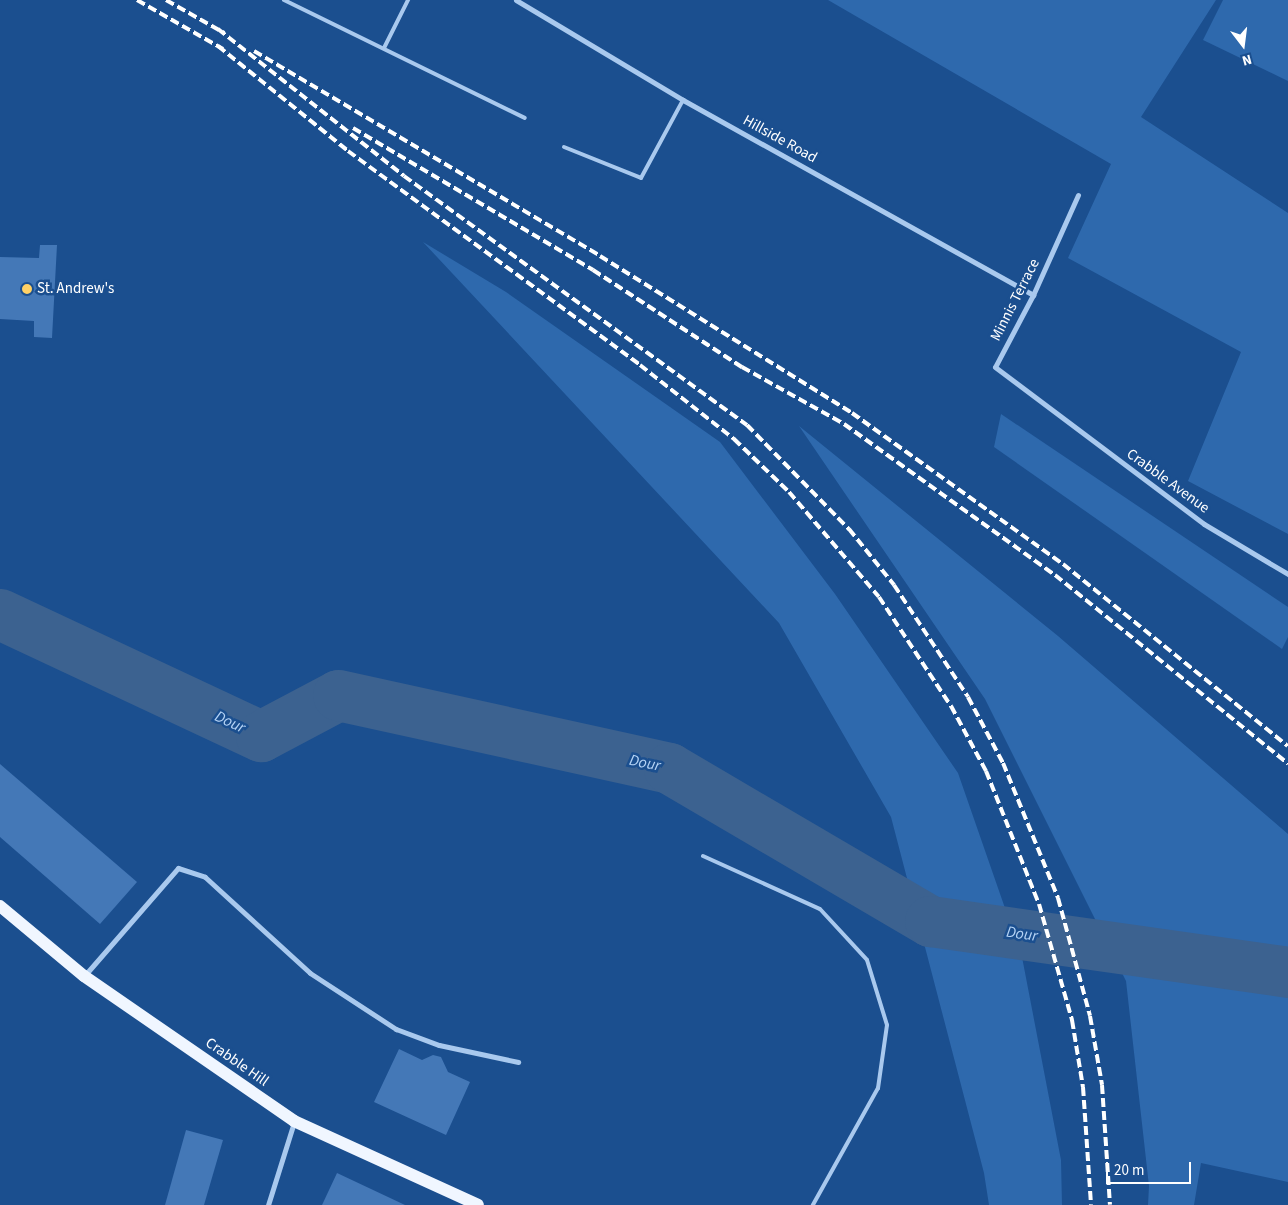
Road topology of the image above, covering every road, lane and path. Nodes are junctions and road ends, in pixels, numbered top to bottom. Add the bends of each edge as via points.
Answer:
1 (284, 0) edge
2 (408, 0) edge
3 (516, 0) edge
4 (384, 48) junction
5 (683, 100) junction
6 (526, 118) dead end
7 (564, 147) dead end
8 (1078, 195) dead end
9 (1033, 295) junction
10 (1037, 400) joint
11 (1288, 574) edge
12 (703, 856) dead end
13 (0, 906) edge
14 (84, 976) junction
15 (518, 1062) dead end
16 (294, 1121) junction
17 (268, 1205) edge
18 (478, 1205) edge
19 (813, 1205) edge

1 - 4 lane
2 - 4 lane
3 - 5 street, Hillside Road
4 - 6 lane
5 - 7 lane via 641,178
5 - 9 street, Hillside Road
8 - 9 street, Minnis Terrace
9 - 10 street, Minnis Terrace via 995,367
10 - 11 street, Crabble Avenue via 1204,524
12 - 19 lane via 820,909 868,960 887,1024 878,1088
13 - 14 main road, Crabble Hill
14 - 15 street via 178,868 205,876 310,973 396,1029 438,1045
14 - 16 main road, Crabble Hill
16 - 17 street
16 - 18 main road, Crabble Hill

